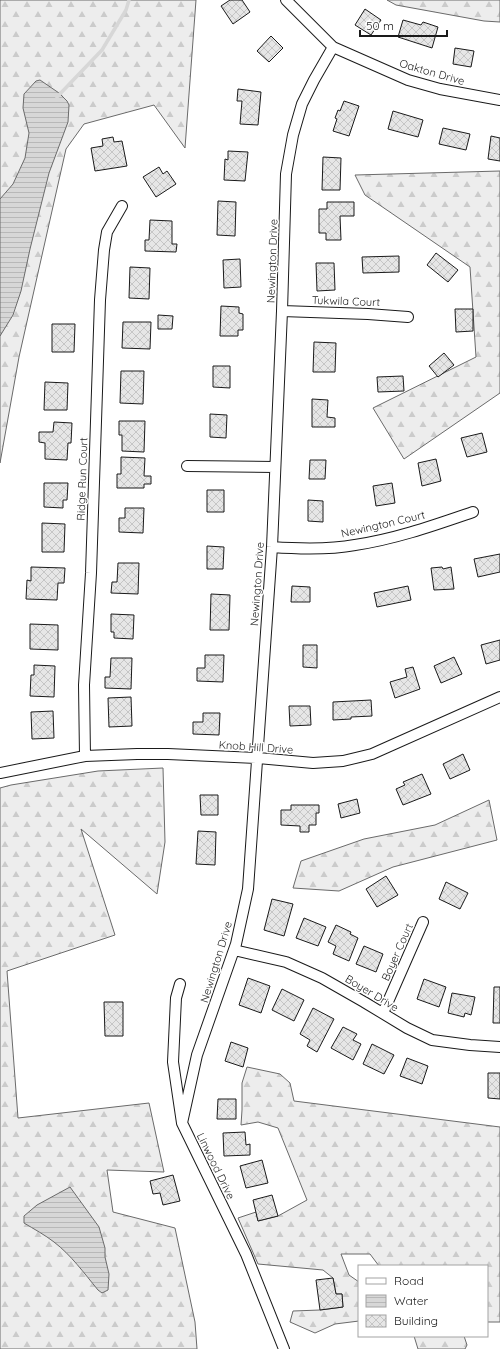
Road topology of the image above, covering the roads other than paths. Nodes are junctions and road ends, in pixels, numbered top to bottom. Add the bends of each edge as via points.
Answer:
1 (286, 0) edge
2 (333, 47) junction
3 (500, 100) edge
4 (122, 206) dead end
5 (282, 311) junction
6 (408, 317) dead end
7 (187, 466) dead end
8 (275, 467) junction
9 (473, 512) dead end
10 (272, 547) junction
11 (500, 697) edge
12 (85, 756) junction
13 (258, 758) junction
14 (0, 773) edge
15 (423, 922) dead end
16 (234, 950) junction
17 (180, 984) dead end
18 (382, 1013) junction
19 (500, 1047) edge
20 (182, 1123) junction
21 (284, 1349) edge

1 - 2 street, Oakton Drive
2 - 3 street, Oakton Drive via 408,80
2 - 5 street, Newington Drive via 302,104 293,135 286,174
4 - 12 street, Ridge Run Court via 107,232 100,300 91,573 84,685
5 - 6 street, Tukwila Court
5 - 8 street, Newington Drive
7 - 8 street
8 - 10 street, Newington Drive
9 - 10 street, Newington Court via 414,532 355,546 302,550
10 - 13 street, Newington Drive
11 - 13 street, Knob Hill Drive via 372,754 343,761 313,763
12 - 13 street, Knob Hill Drive via 168,754
12 - 14 street, Knob Hill Drive
13 - 16 street, Newington Drive via 248,889
15 - 18 street, Boyer Court
16 - 18 street, Boyer Drive via 286,962 322,978
16 - 20 street, Newington Drive via 197,1055
17 - 20 street, Linwood Drive via 176,998 173,1062
18 - 19 street, Boyer Drive via 432,1040 470,1046
20 - 21 street, Linwood Drive via 246,1254

